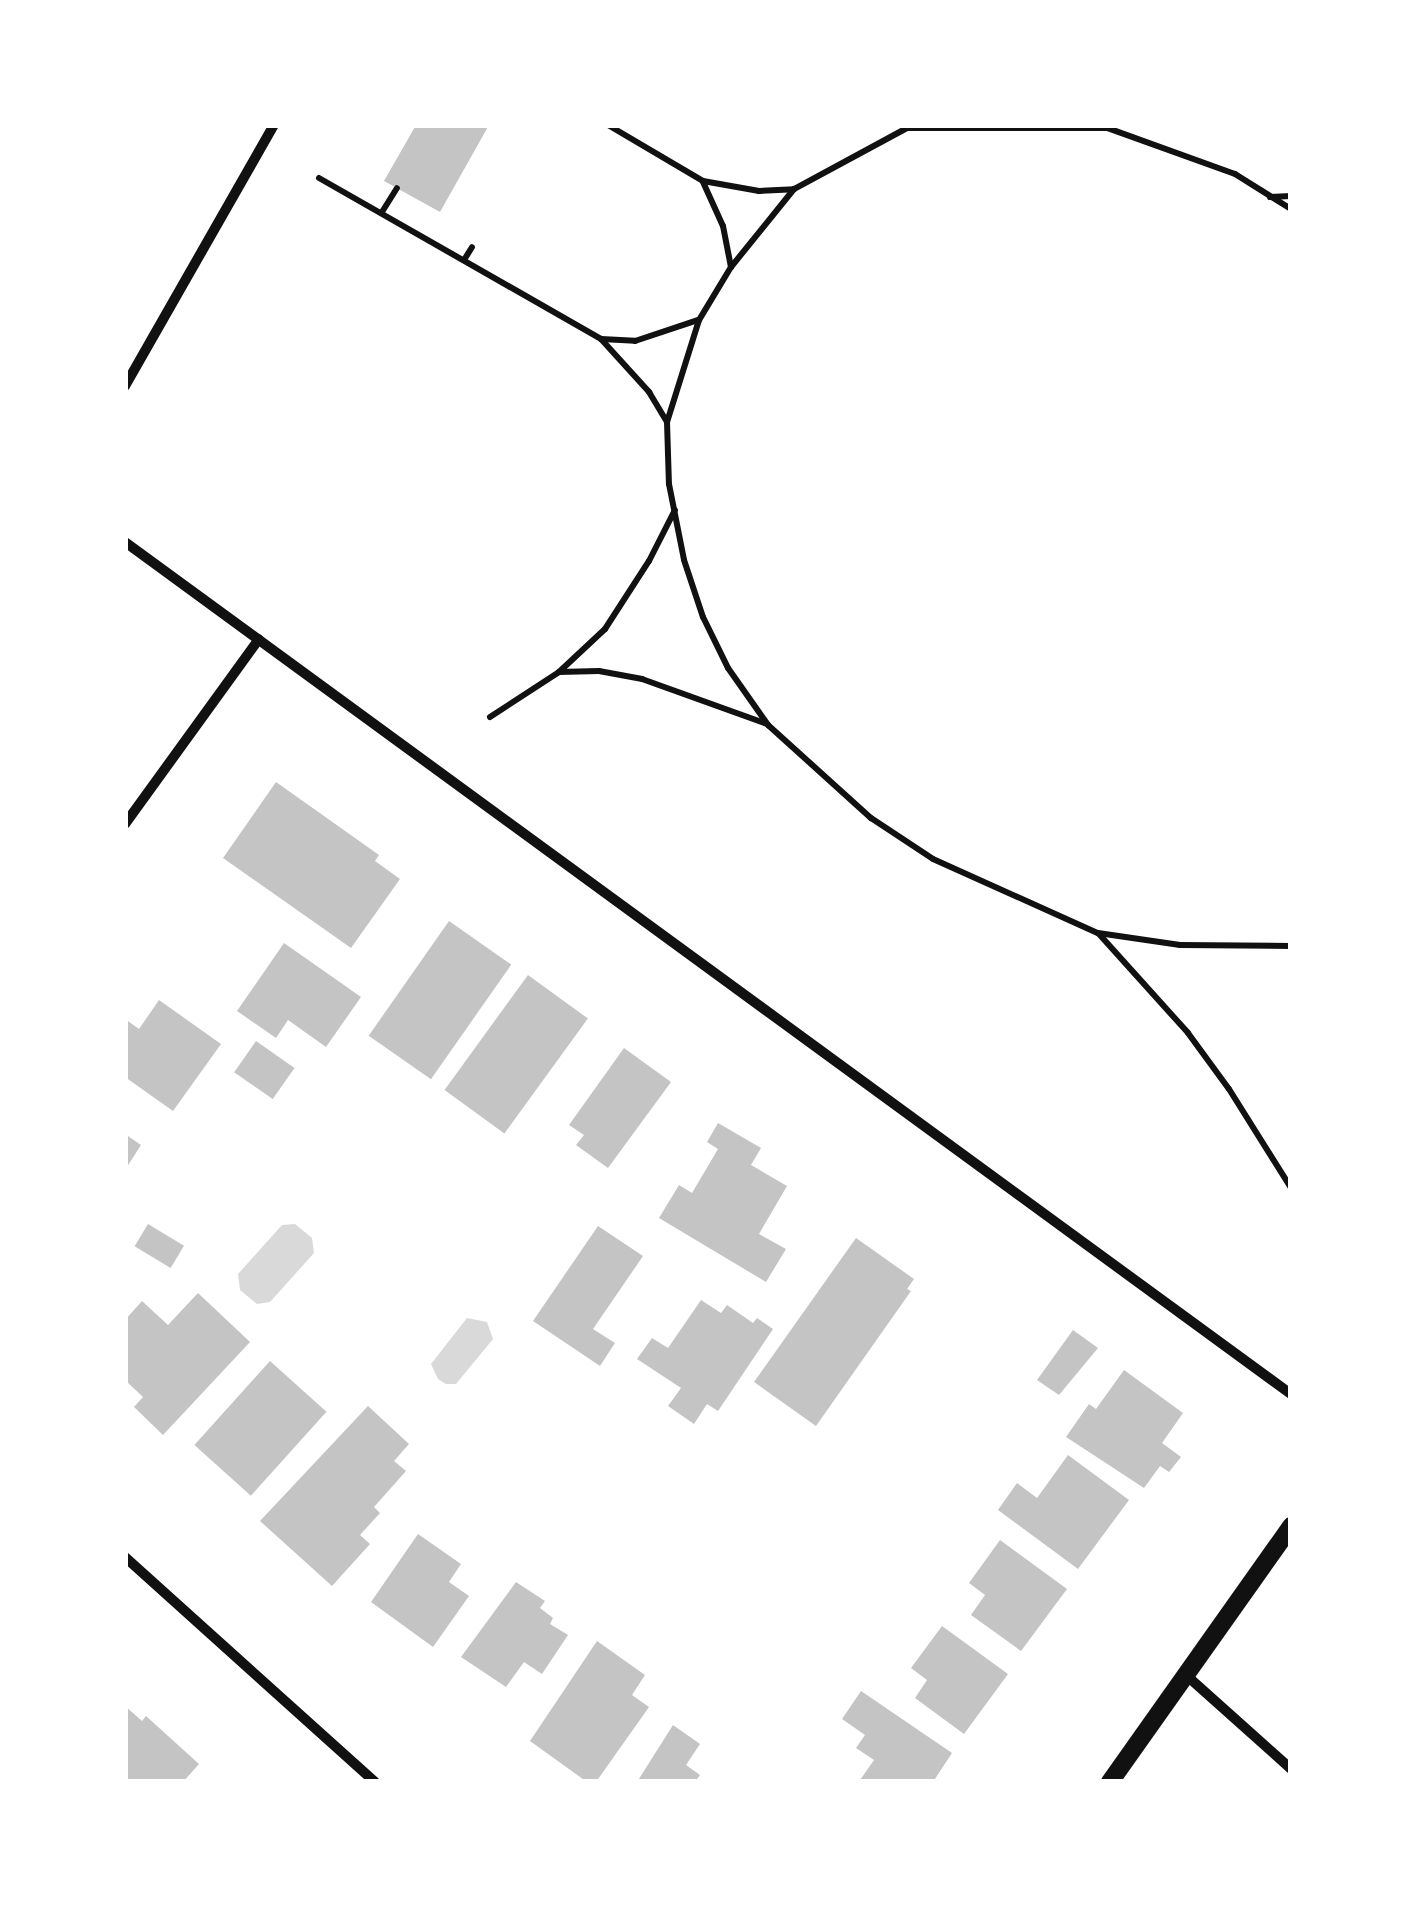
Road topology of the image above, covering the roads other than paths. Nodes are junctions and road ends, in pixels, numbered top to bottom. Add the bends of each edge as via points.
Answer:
1 (274, 125) edge
2 (125, 386) edge
3 (125, 542) edge
4 (259, 639) junction
5 (125, 824) edge
6 (1291, 1394) edge
7 (1291, 1526) edge
8 (125, 1558) edge
9 (1186, 1675) junction
10 (1291, 1769) edge
11 (375, 1782) edge
12 (1110, 1782) edge

1 - 2 street
3 - 4 street
4 - 5 street
4 - 6 street
7 - 9 street
8 - 11 street
9 - 10 street
9 - 12 street

